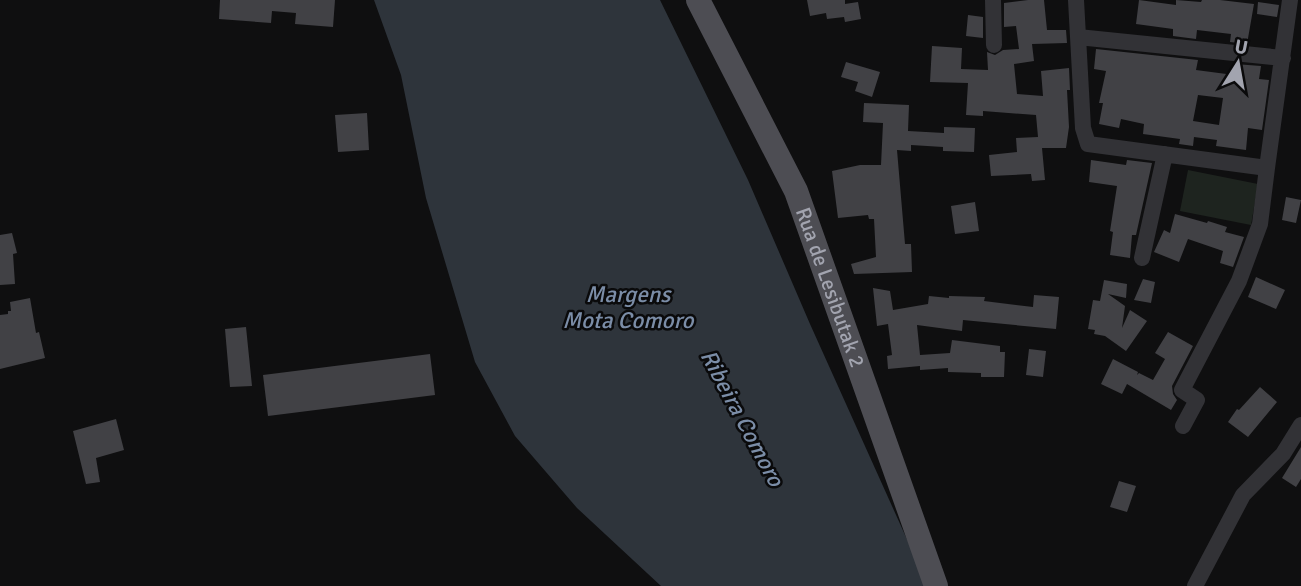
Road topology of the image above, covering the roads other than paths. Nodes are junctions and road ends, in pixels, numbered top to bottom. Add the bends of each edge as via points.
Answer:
1 (698, 0) edge
2 (993, 0) edge
3 (1076, 0) edge
4 (1290, 0) edge
5 (1078, 37) junction
6 (995, 45) dead end
7 (1283, 58) junction
8 (1165, 154) junction
9 (1267, 168) junction
10 (1142, 258) dead end
11 (1301, 425) edge
12 (1183, 426) dead end
13 (936, 586) edge
14 (1195, 586) edge

1 - 13 main road, Rua de Lesibutak 2 via 796,191
2 - 6 street
3 - 5 street
4 - 7 street
5 - 7 street
5 - 8 street via 1088,144
7 - 9 street
8 - 9 street
8 - 10 street
9 - 12 street via 1259,224 1239,281 1182,390 1197,400
11 - 14 street via 1283,454 1243,495

